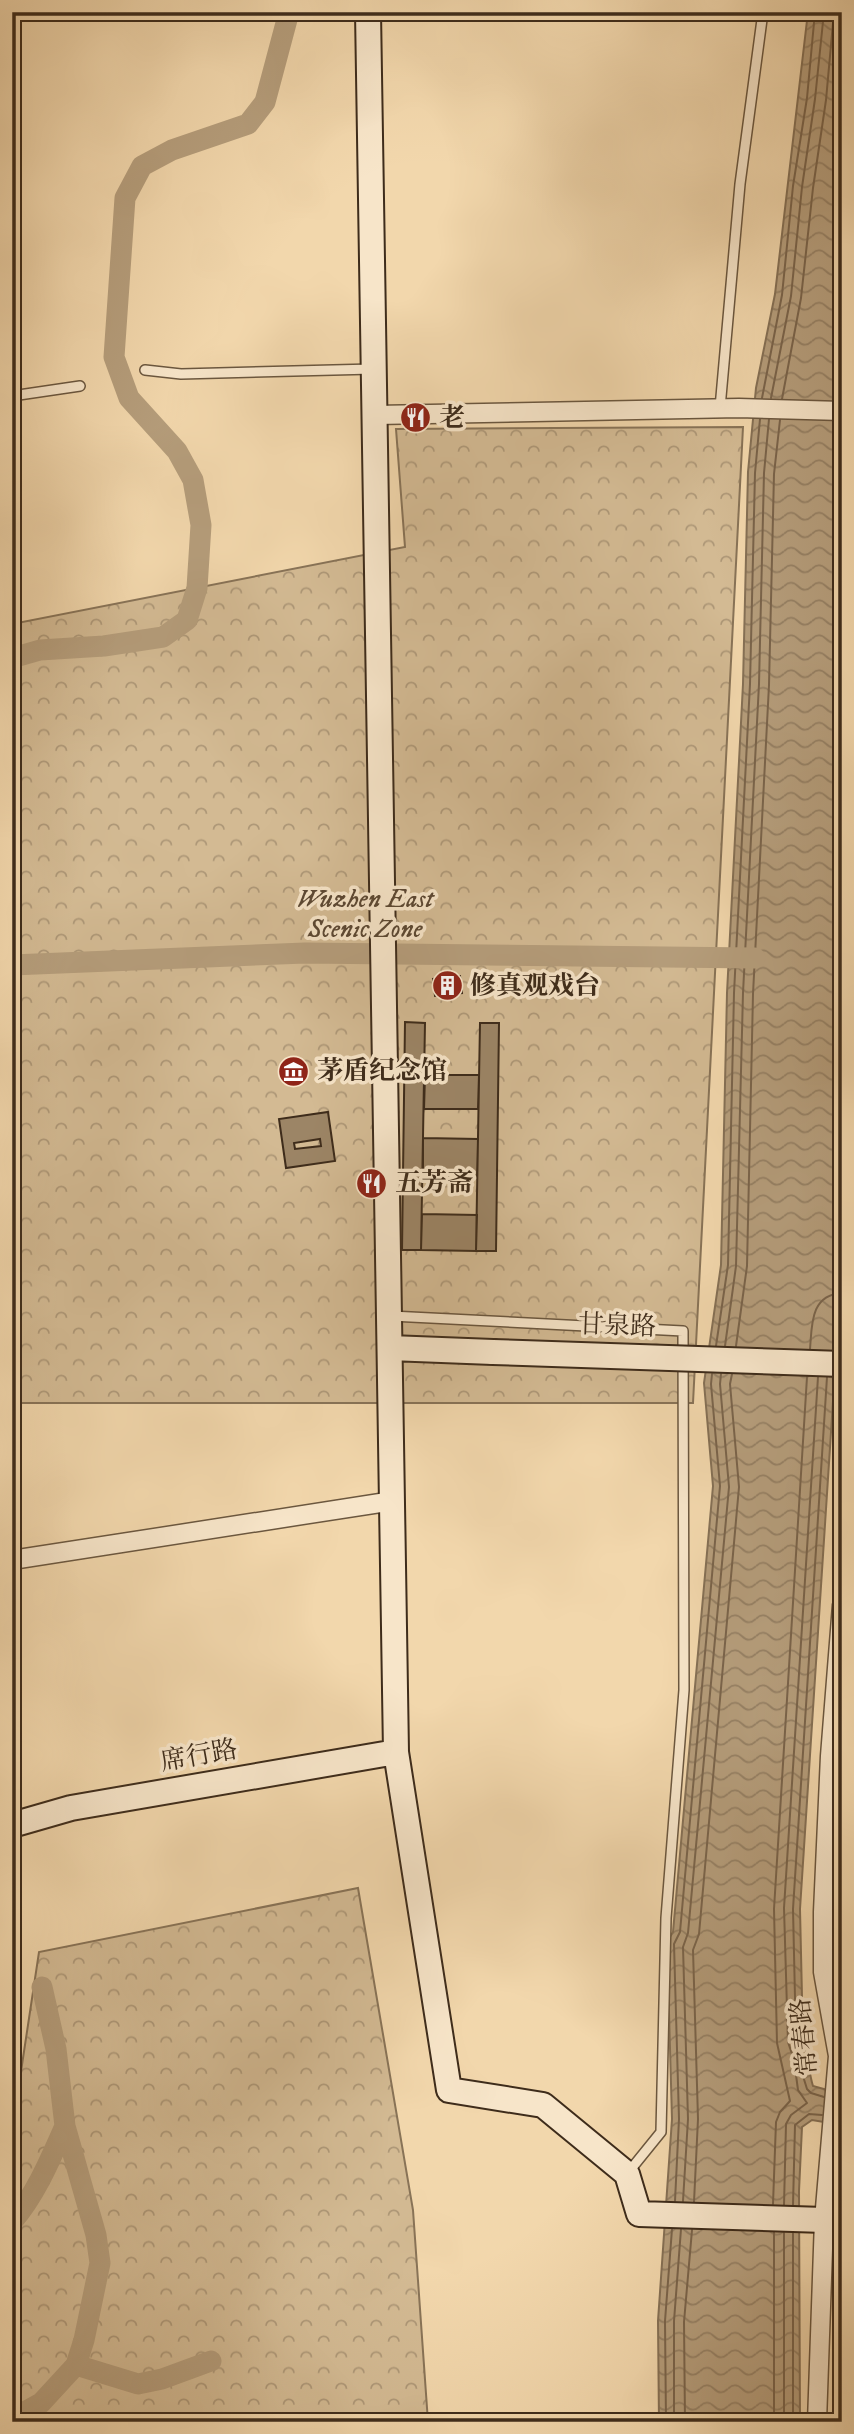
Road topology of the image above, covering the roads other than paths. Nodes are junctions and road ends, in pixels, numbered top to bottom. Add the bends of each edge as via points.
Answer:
1 (368, 12) edge
2 (763, 12) edge
3 (375, 369) junction
4 (145, 370) dead end
5 (80, 386) dead end
6 (12, 396) edge
7 (720, 408) junction
8 (842, 411) edge
9 (376, 415) junction
10 (390, 1316) junction
11 (390, 1348) junction
12 (842, 1364) edge
13 (393, 1502) junction
14 (12, 1560) edge
15 (842, 1605) edge
16 (396, 1752) junction
17 (836, 1756) edge
18 (12, 1825) edge
19 (833, 1888) edge
20 (836, 2138) edge
21 (626, 2174) junction
22 (824, 2220) junction
23 (817, 2422) edge

1 - 3 street
2 - 7 lane via 740,184
3 - 4 lane via 181,374
3 - 9 street
5 - 6 lane
7 - 8 street
7 - 9 street
9 - 10 street
10 - 11 street
10 - 21 lane via 683,1331 684,1690 666,1918 661,2132
11 - 12 street, 甘泉路, bridge
11 - 13 street
13 - 14 street
13 - 16 street
15 - 17 street, 常春路
16 - 18 street, 席行路 via 71,1808
16 - 21 street via 449,2090 543,2105
17 - 19 street, 常春路
19 - 20 street, 常春路 via 823,1972 838,2056
20 - 22 street, 常春路
21 - 22 street via 639,2214
22 - 23 street, 常春路

